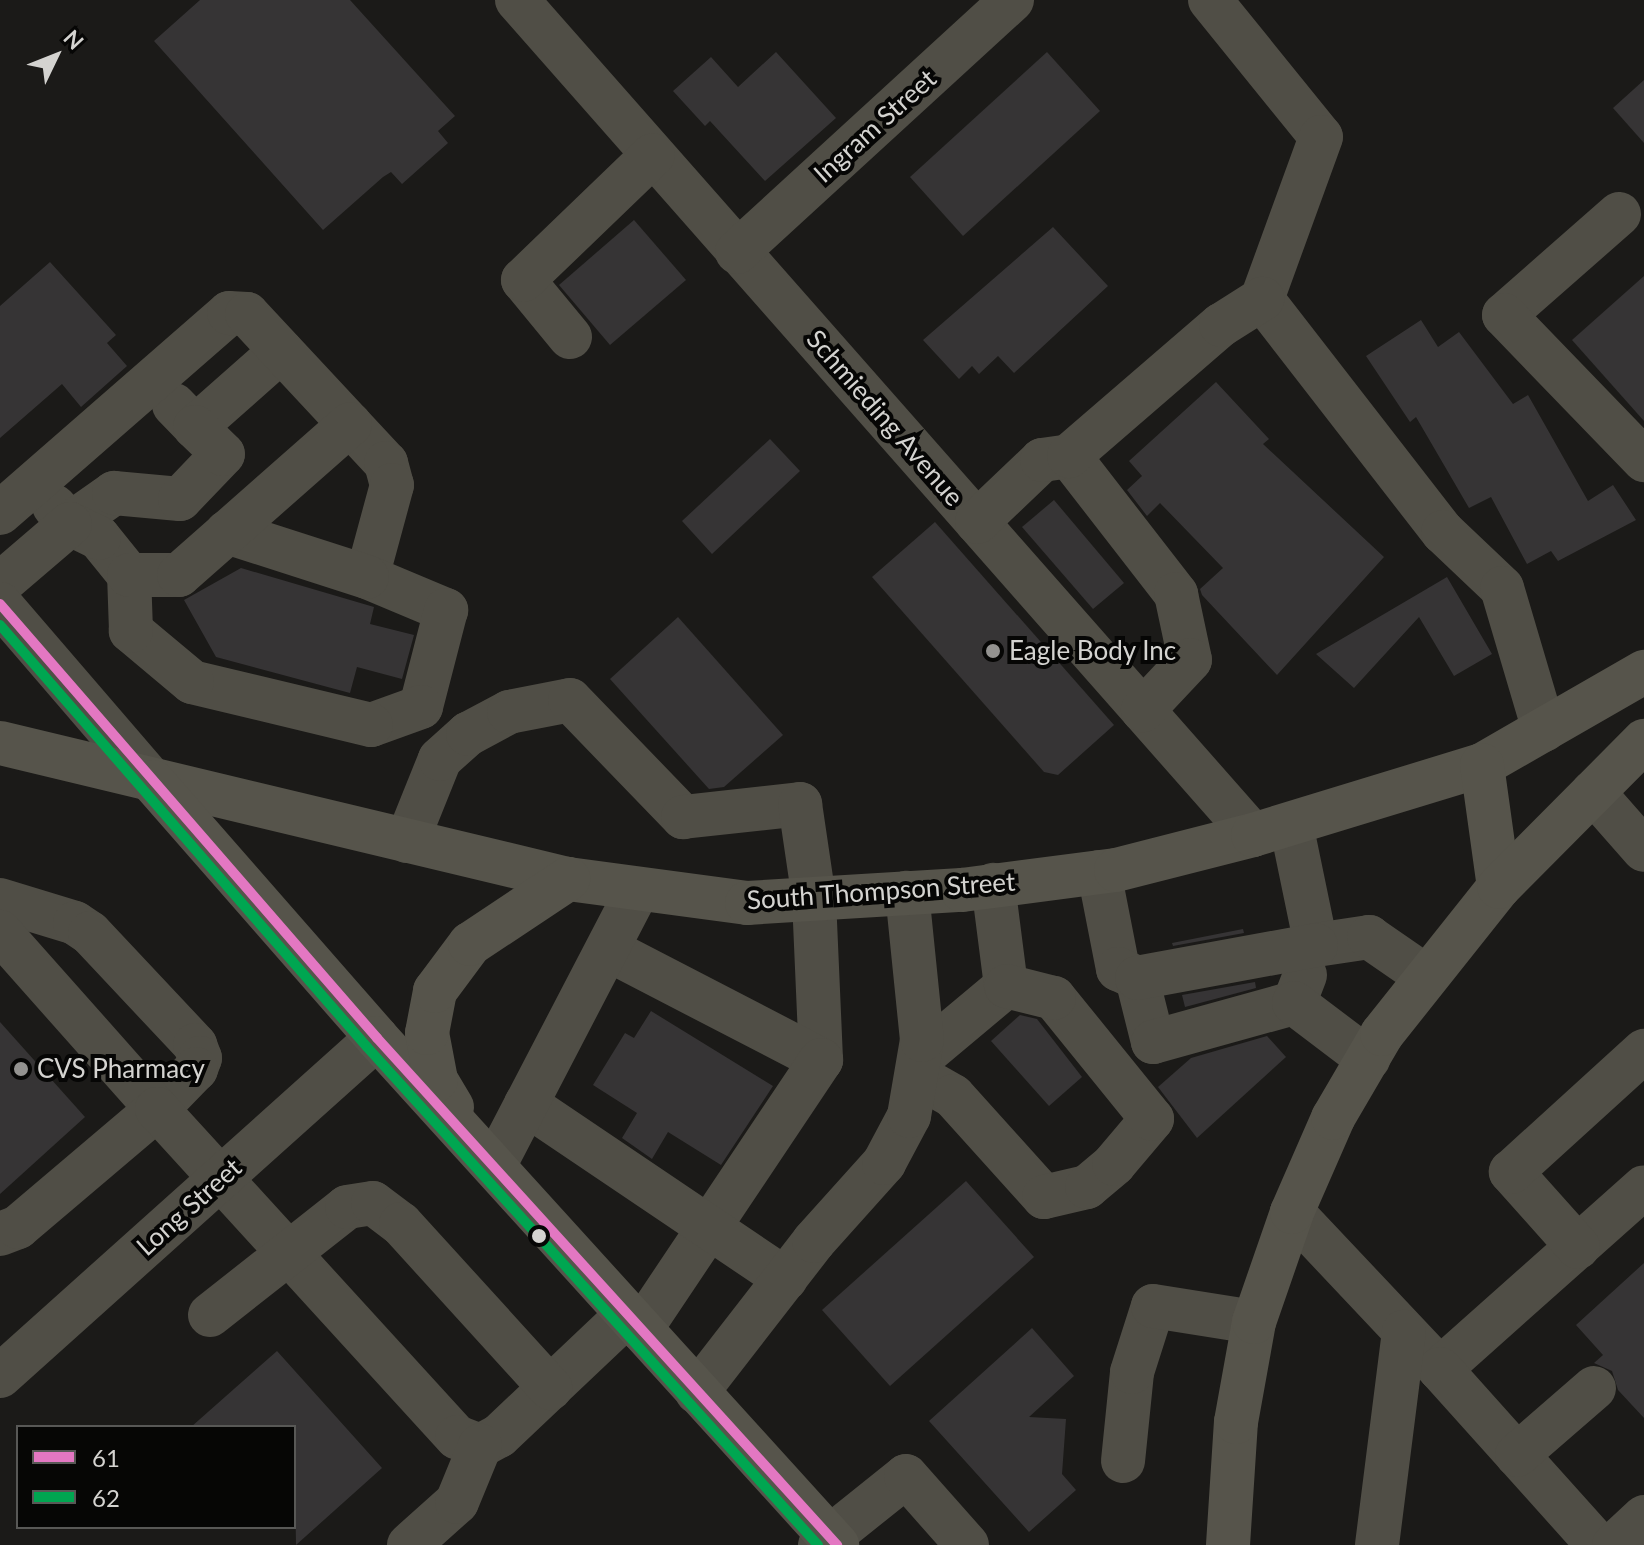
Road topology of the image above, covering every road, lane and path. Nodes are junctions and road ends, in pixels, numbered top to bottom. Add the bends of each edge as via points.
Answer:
1 (517, 0) edge
2 (1012, 0) edge
3 (1210, 0) edge
4 (653, 155) junction
5 (1619, 214) dead end
6 (737, 252) junction
7 (1262, 299) junction
8 (570, 337) dead end
9 (281, 351) junction
10 (151, 381) junction
11 (350, 424) junction
12 (195, 427) junction
13 (1069, 456) junction
14 (1644, 460) edge
15 (33, 484) junction
16 (0, 513) edge
17 (977, 522) junction
18 (70, 524) junction
19 (227, 532) junction
20 (129, 575) junction
21 (367, 577) junction
22 (0, 584) edge
23 (0, 604) edge
24 (1644, 672) edge
25 (1143, 710) junction
26 (1544, 730) junction
27 (1644, 741) edge
28 (0, 743) edge
29 (1482, 765) junction
30 (153, 782) junction
31 (1593, 792) junction
32 (1272, 830) junction
33 (407, 841) junction
34 (1644, 850) edge
35 (1099, 872) junction
36 (568, 879) junction
37 (993, 885) junction
38 (1499, 887) junction
39 (638, 889) junction
40 (907, 893) junction
41 (814, 899) junction
42 (0, 900) edge
43 (0, 932) edge
44 (1316, 945) junction
45 (609, 950) junction
46 (1427, 977) junction
47 (1137, 978) junction
48 (1006, 986) junction
49 (1294, 1003) junction
50 (377, 1038) junction
51 (1644, 1051) edge
52 (1368, 1059) junction
53 (821, 1060) junction
54 (919, 1067) junction
55 (526, 1104) junction
56 (157, 1109) junction
57 (486, 1158) junction
58 (220, 1179) junction
59 (1644, 1187) edge
60 (1292, 1212) junction
61 (712, 1227) junction
62 (0, 1234) edge
63 (1578, 1247) junction
64 (288, 1253) junction
65 (785, 1279) junction
66 (210, 1315) dead end
67 (634, 1322) junction
68 (1254, 1322) junction
69 (1404, 1332) junction
70 (1440, 1369) junction
71 (0, 1376) edge
72 (550, 1388) junction
73 (1594, 1388) dead end
74 (697, 1392) junction
75 (480, 1446) junction
76 (1517, 1455) junction
77 (1123, 1461) dead end
78 (1644, 1517) edge
79 (829, 1543) edge
80 (409, 1545) edge
81 (967, 1545) edge
82 (1228, 1545) edge
83 (1377, 1545) edge
84 (1598, 1545) edge
85 (1614, 1545) edge

1 - 4 street, Schmieding Avenue
2 - 6 street, Ingram Street
3 - 7 street via 1321,137
4 - 6 street, Schmieding Avenue
4 - 8 street via 523,280
5 - 14 street via 1504,315
6 - 17 street, Schmieding Avenue
7 - 13 street via 1221,325
7 - 26 street via 1443,532 1502,588
9 - 10 street via 247,314 229,313
9 - 11 street
9 - 12 street
10 - 12 street
10 - 15 street
11 - 19 street
11 - 21 street via 386,463 392,485
12 - 18 street via 223,454 180,499 114,493
13 - 17 street via 1042,460
13 - 25 street via 1176,594 1190,660
15 - 16 street
15 - 18 street
17 - 25 street, Schmieding Avenue
18 - 20 street via 99,538
18 - 22 street
19 - 20 street via 179,575
19 - 21 street
20 - 21 street via 131,631 192,682 371,725 421,707 446,610
23 - 30 street
24 - 26 highway, South Thompson Street
25 - 32 street, Schmieding Avenue
26 - 29 highway, South Thompson Street
27 - 31 highway
28 - 30 highway, South Thompson Street
29 - 32 highway, South Thompson Street
29 - 38 highway
30 - 33 highway, South Thompson Street
30 - 50 highway
31 - 34 street
31 - 38 highway
32 - 35 highway, South Thompson Street
32 - 44 street
33 - 36 highway, South Thompson Street
33 - 41 street via 440,759 468,734 509,712 570,700 683,817 800,804
35 - 37 highway, South Thompson Street
35 - 47 street via 1118,969
36 - 39 highway, South Thompson Street
36 - 57 highway via 470,944 435,991 427,1033 436,1080
37 - 40 highway, South Thompson Street
37 - 48 street
38 - 46 highway
39 - 41 highway, South Thompson Street via 747,903
39 - 45 street
40 - 41 highway, South Thompson Street
40 - 54 street
41 - 53 street
42 - 56 street via 75,923 90,933 195,1045 200,1058 196,1069
43 - 56 street
44 - 46 street via 1369,937
44 - 47 street
44 - 49 street
45 - 53 street
45 - 55 street
46 - 52 highway
47 - 49 street via 1153,1042
48 - 54 street
48 - 54 street via 1054,998 1152,1119 1114,1164 1087,1187 1044,1197 953,1096
49 - 52 street
50 - 57 highway
50 - 58 street, Long Street
51 - 63 street via 1511,1172
52 - 60 highway via 1333,1118
53 - 61 street
54 - 65 street via 909,1116 884,1163
55 - 57 street
55 - 61 street
56 - 58 street
56 - 62 street via 18,1227
57 - 67 highway
58 - 64 street
58 - 71 street, Long Street
59 - 63 street
60 - 68 highway
60 - 69 street
61 - 65 street
61 - 67 street
63 - 70 street
64 - 66 street
64 - 72 street via 347,1207 361,1203 383,1208
64 - 75 street via 457,1437
65 - 74 street
67 - 72 street
67 - 74 highway
68 - 77 street via 1153,1306 1132,1372
68 - 82 highway via 1236,1422
69 - 70 street
69 - 83 street
70 - 76 street
72 - 75 street via 499,1436
73 - 76 street
74 - 79 highway
75 - 80 street via 457,1502
76 - 84 street
78 - 85 street
79 - 81 street via 906,1476

